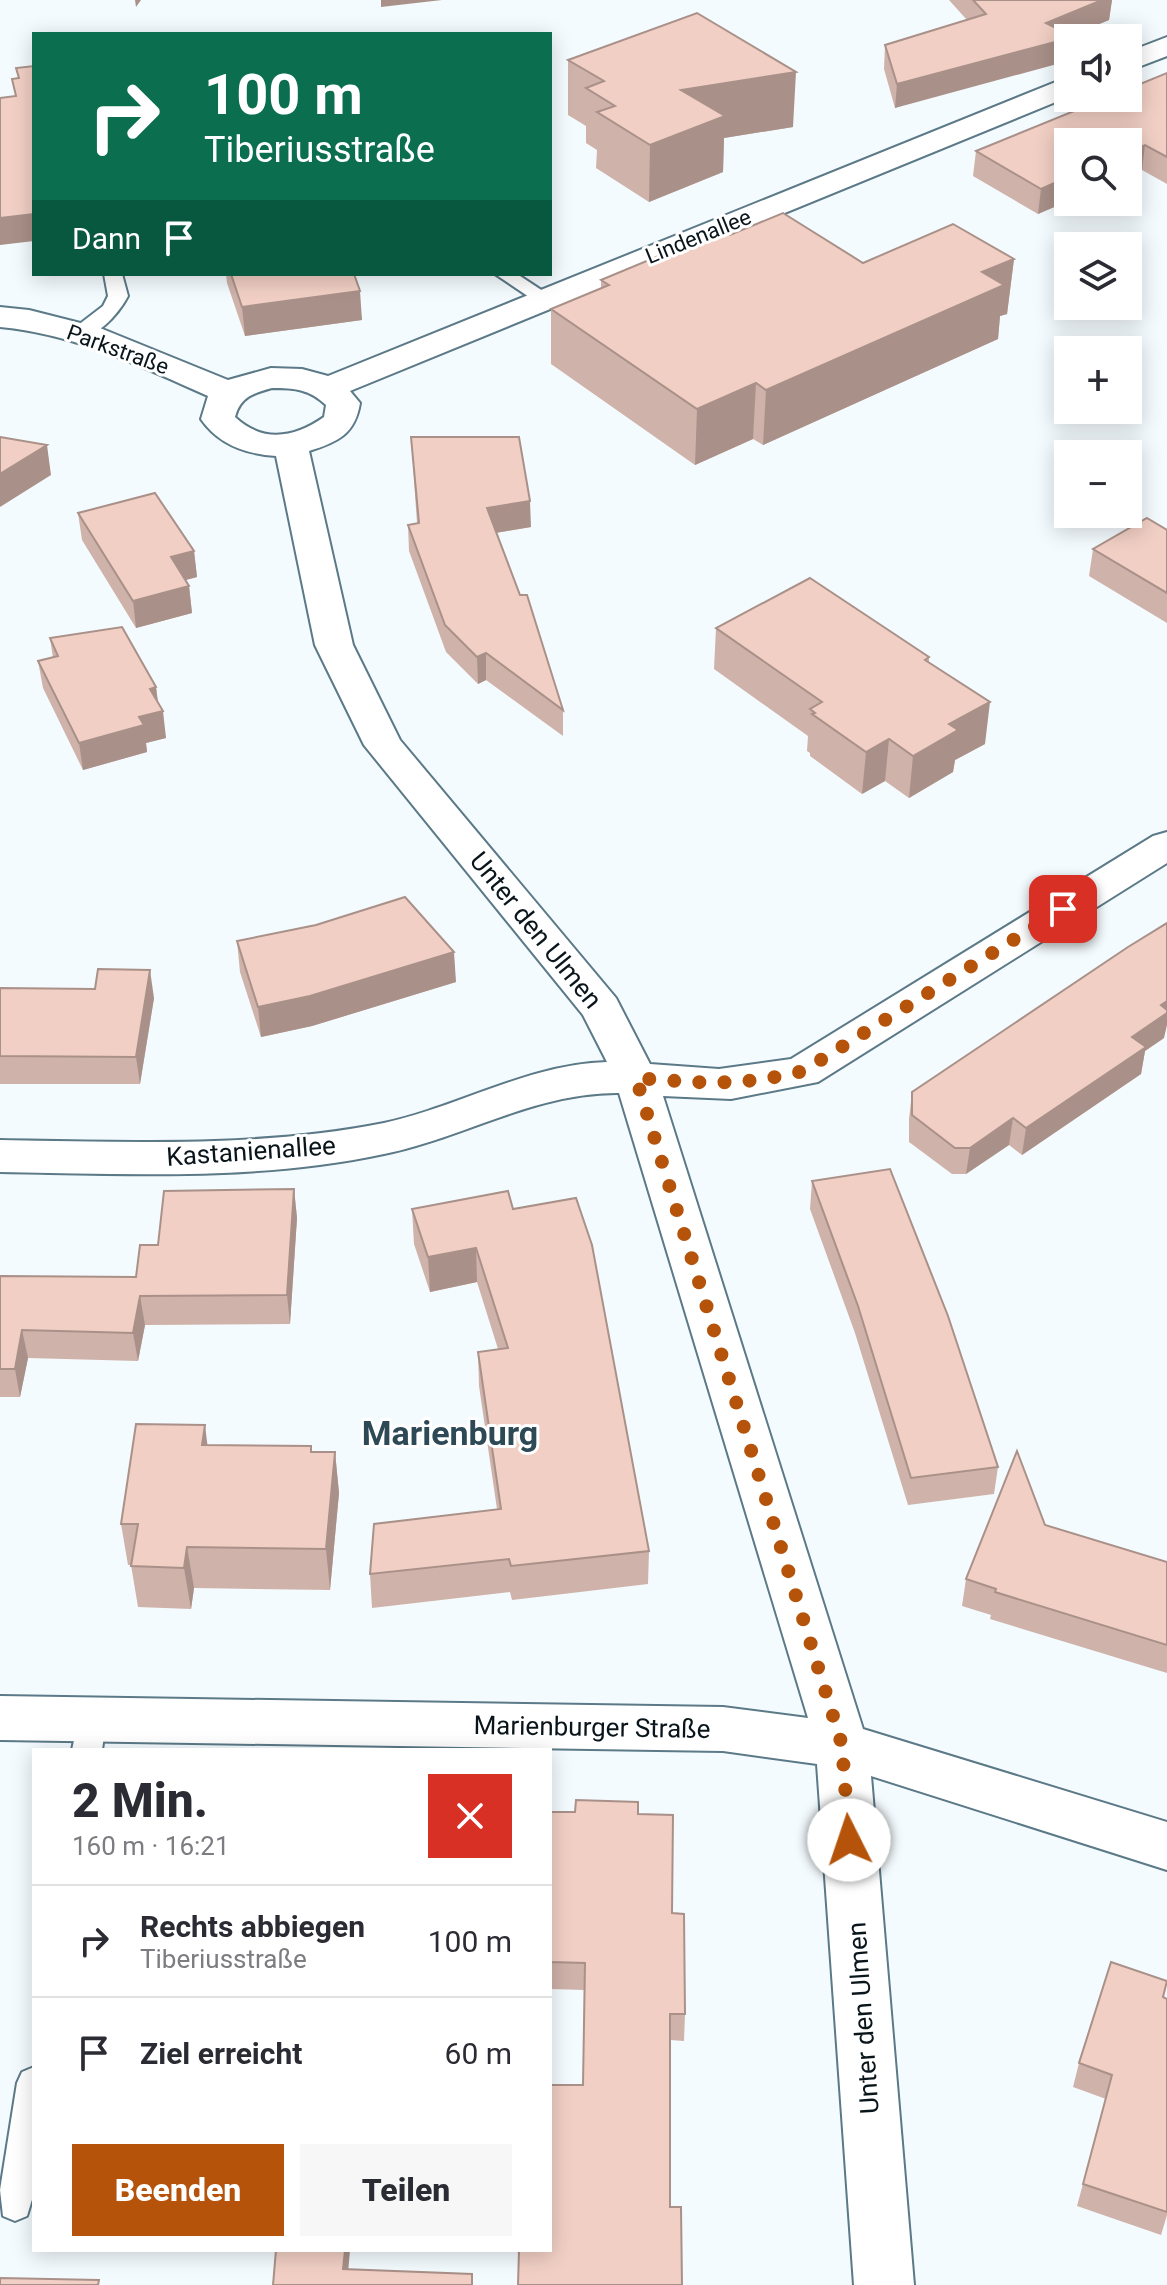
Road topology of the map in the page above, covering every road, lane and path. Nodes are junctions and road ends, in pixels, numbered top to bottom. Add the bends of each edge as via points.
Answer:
1 (1167, 46) edge
2 (1142, 56) edge
3 (1054, 92) edge
4 (113, 276) edge
5 (507, 276) edge
6 (545, 299) junction
7 (0, 317) edge
8 (80, 333) junction
9 (329, 388) junction
10 (232, 394) junction
11 (291, 446) junction
12 (1167, 845) edge
13 (636, 1078) junction
14 (0, 1156) edge
15 (0, 1718) edge
16 (89, 1736) edge
17 (842, 1745) junction
18 (1167, 1846) edge
19 (32, 2096) edge
20 (15, 2204) dead end
21 (884, 2285) edge

1 - 2 street
3 - 6 street, Lindenallee
4 - 8 lane via 118,296 111,309
5 - 6 lane
6 - 9 street, Lindenallee
7 - 8 street, Parkstraße
8 - 10 street, Parkstraße
9 - 10 street via 303,378 271,378
9 - 11 street via 343,403 340,421 321,437
10 - 11 street via 222,401 218,419 232,435 258,445
11 - 13 street, Unter den Ulmen via 334,645 383,745 601,1008
12 - 13 street, Kastanienallee via 803,1071 758,1082
13 - 14 street, Kastanienallee via 585,1079 385,1138 286,1153
13 - 17 street, Unter den Ulmen
15 - 16 street, Marienburger Straße
16 - 17 street, Marienburger Straße via 723,1729
17 - 18 street, Marienburger Straße
17 - 21 street, Unter den Ulmen
19 - 20 lane

